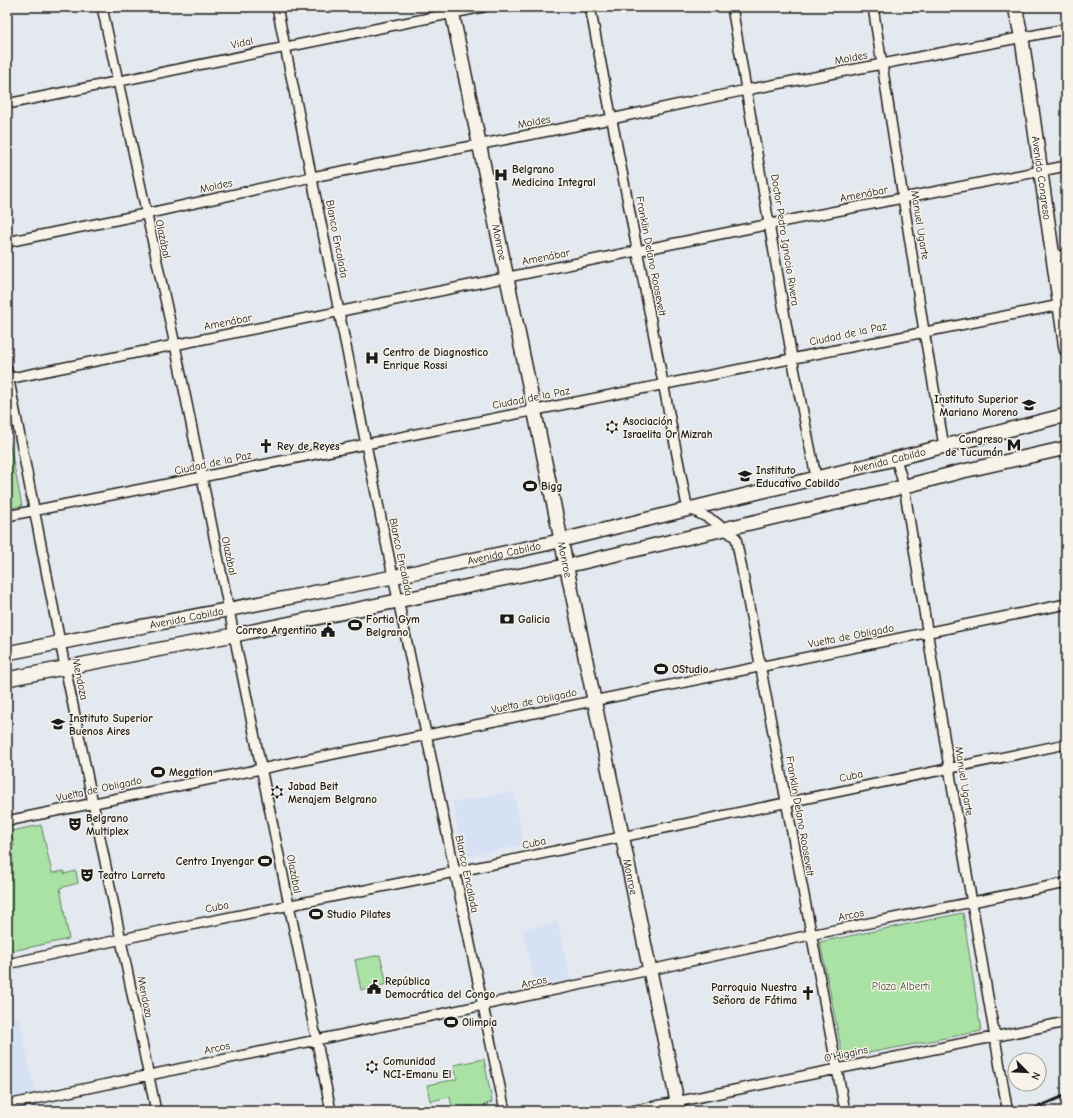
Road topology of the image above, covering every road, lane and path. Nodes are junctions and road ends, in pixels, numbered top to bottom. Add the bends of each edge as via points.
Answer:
1 (102, 7) edge
2 (277, 7) edge
3 (483, 7) edge
4 (590, 7) edge
5 (732, 7) edge
6 (873, 7) edge
7 (1015, 7) edge
8 (451, 10) edge
9 (1066, 29) edge
10 (1022, 39) junction
11 (285, 46) junction
12 (882, 64) junction
13 (118, 82) junction
14 (746, 90) junction
15 (7, 104) edge
16 (611, 119) junction
17 (479, 145) junction
18 (1066, 166) edge
19 (1040, 171) junction
20 (312, 177) junction
21 (904, 198) junction
22 (145, 214) junction
23 (771, 224) junction
24 (7, 242) edge
25 (638, 252) junction
26 (1060, 256) edge
27 (507, 277) junction
28 (1060, 305) junction
29 (339, 312) junction
30 (924, 331) junction
31 (174, 345) junction
32 (1066, 349) edge
33 (792, 358) junction
34 (8, 376) edge
35 (664, 384) junction
36 (534, 409) junction
37 (1066, 415) edge
38 (366, 443) junction
39 (944, 446) junction
40 (1066, 448) edge
41 (896, 459) junction
42 (816, 477) junction
43 (201, 478) junction
44 (904, 486) junction
45 (690, 509) junction
46 (36, 511) junction
47 (7, 516) edge
48 (725, 529) junction
49 (561, 540) junction
50 (566, 565) junction
51 (393, 577) junction
52 (398, 602) junction
53 (1066, 604) edge
54 (228, 609) junction
55 (928, 632) junction
56 (233, 635) junction
57 (60, 642) junction
58 (7, 653) edge
59 (761, 666) junction
60 (65, 668) junction
61 (7, 679) edge
62 (594, 700) junction
63 (426, 736) junction
64 (1066, 744) edge
65 (949, 768) junction
66 (260, 769) junction
67 (785, 802) junction
68 (94, 803) junction
69 (7, 821) edge
70 (622, 837) junction
71 (455, 872) junction
72 (1066, 883) edge
73 (972, 902) junction
74 (288, 905) junction
75 (810, 935) junction
76 (121, 939) junction
77 (7, 964) edge
78 (650, 970) junction
79 (483, 1005) junction
80 (1066, 1022) edge
81 (995, 1036) junction
82 (316, 1039) junction
83 (837, 1068) junction
84 (148, 1075) junction
85 (7, 1105) edge
86 (678, 1106) edge
87 (1007, 1108) dead end
88 (156, 1111) edge
89 (331, 1111) edge
90 (504, 1111) edge
91 (632, 1111) edge
92 (845, 1111) edge

1 - 13 street, Olazábal
2 - 11 street, Blanco Encalada
3 - 8 street, Vidal
4 - 16 street, Franklin Delano Roosevelt
5 - 14 street, Doctor Pedro Ignacio Rivera
6 - 12 street, Manuel Ugarte
7 - 10 main road, Avenida Congreso
8 - 11 street, Vidal
8 - 17 main road, Monroe
9 - 10 street, Moldes
10 - 12 street, Moldes
10 - 19 main road, Avenida Congreso
11 - 13 street, Vidal
11 - 20 street, Blanco Encalada
12 - 14 street, Moldes
12 - 21 street, Manuel Ugarte
13 - 15 street, Vidal
13 - 22 street, Olazábal
14 - 16 street, Moldes
14 - 23 street, Doctor Pedro Ignacio Rivera
16 - 17 street, Moldes
16 - 25 street, Franklin Delano Roosevelt
17 - 20 street, Moldes
17 - 27 main road, Monroe
18 - 19 street, Amenábar
19 - 21 street, Amenábar
19 - 26 main road, Avenida Congreso
20 - 22 street, Moldes
20 - 29 street, Blanco Encalada
21 - 23 street, Amenábar
21 - 30 street, Manuel Ugarte
22 - 24 street, Moldes
22 - 31 street, Olazábal
23 - 25 street, Amenábar
23 - 33 street, Doctor Pedro Ignacio Rivera
25 - 27 street, Amenábar
25 - 35 street, Franklin Delano Roosevelt
26 - 28 main road, Avenida Congreso
27 - 29 street, Amenábar
27 - 36 main road, Monroe
28 - 30 street, Ciudad de la Paz
28 - 32 main road, Avenida Congreso
29 - 31 street, Amenábar
29 - 38 street, Blanco Encalada
30 - 33 street, Ciudad de la Paz
30 - 39 street, Manuel Ugarte
31 - 34 street, Amenábar
31 - 43 street, Olazábal
33 - 35 street, Ciudad de la Paz
33 - 42 street, Doctor Pedro Ignacio Rivera
34 - 46 street, Mendoza
35 - 36 street, Ciudad de la Paz
35 - 45 street, Franklin Delano Roosevelt via 686,501
36 - 38 street, Ciudad de la Paz
36 - 49 main road, Monroe
37 - 39 main road, Avenida Cabildo
38 - 43 street, Ciudad de la Paz
38 - 51 street, Blanco Encalada
39 - 41 main road, Avenida Cabildo
40 - 44 main road
41 - 42 main road, Avenida Cabildo
41 - 44 street, Manuel Ugarte
42 - 45 main road, Avenida Cabildo
43 - 46 street, Ciudad de la Paz
43 - 54 street, Olazábal
44 - 48 main road
44 - 55 street, Manuel Ugarte
45 - 48 street, Franklin Delano Roosevelt
45 - 49 main road, Avenida Cabildo
46 - 47 street, Ciudad de la Paz
46 - 57 street, Mendoza
48 - 50 main road
48 - 59 street, Franklin Delano Roosevelt via 736,538
49 - 50 main road, Monroe
49 - 51 main road, Avenida Cabildo
50 - 52 main road
50 - 62 main road, Monroe
51 - 52 street, Blanco Encalada
51 - 54 main road, Avenida Cabildo
52 - 56 main road
52 - 63 street, Blanco Encalada
53 - 55 street, Vuelta de Obligado
54 - 56 street, Olazábal
54 - 57 main road, Avenida Cabildo
55 - 59 street, Vuelta de Obligado
55 - 65 street, Manuel Ugarte
56 - 60 main road
56 - 66 street, Olazábal
57 - 58 main road, Avenida Cabildo
57 - 60 street, Mendoza
59 - 62 street, Vuelta de Obligado
59 - 67 street, Franklin Delano Roosevelt
60 - 61 main road
60 - 68 street, Mendoza
62 - 63 street, Vuelta de Obligado
62 - 70 main road, Monroe
63 - 66 street, Vuelta de Obligado
63 - 71 street, Blanco Encalada
64 - 65 street, Cuba
65 - 67 street, Cuba
65 - 73 street, Manuel Ugarte
66 - 68 street, Vuelta de Obligado
66 - 74 street, Olazábal
67 - 70 street, Cuba
67 - 75 street, Franklin Delano Roosevelt
68 - 69 street, Vuelta de Obligado
68 - 76 street, Mendoza
70 - 71 street, Cuba
70 - 78 main road, Monroe
71 - 74 street, Cuba
71 - 79 street, Blanco Encalada
72 - 73 street, Arcos
73 - 75 street, Arcos
73 - 81 street, Manuel Ugarte
74 - 76 street, Cuba
74 - 82 street, Olazábal
75 - 78 street, Arcos
75 - 83 street, Franklin Delano Roosevelt
76 - 77 street, Cuba
76 - 84 street, Mendoza
78 - 79 street, Arcos
78 - 86 main road, Monroe
79 - 82 street, Arcos
79 - 90 street, Blanco Encalada
80 - 81 street, O'Higgins
81 - 83 street, O'Higgins
81 - 87 street, Manuel Ugarte
82 - 84 street, Arcos
82 - 89 street, Olazábal
83 - 86 street, O'Higgins
83 - 92 street, Franklin Delano Roosevelt
84 - 85 street, Arcos
84 - 88 street, Mendoza
86 - 91 street, O'Higgins

